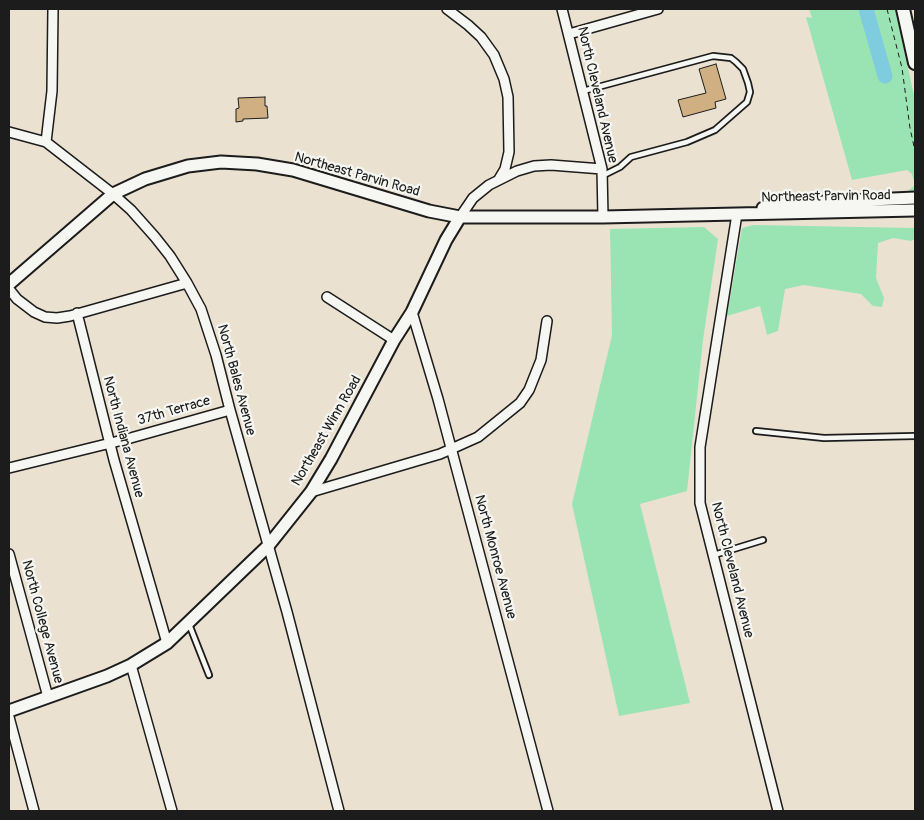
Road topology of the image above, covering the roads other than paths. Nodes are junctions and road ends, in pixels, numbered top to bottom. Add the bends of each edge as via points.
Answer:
1 (53, 9) edge
2 (447, 9) edge
3 (562, 9) edge
4 (658, 9) edge
5 (904, 9) edge
6 (569, 34) junction
7 (915, 34) edge
8 (915, 63) edge
9 (583, 91) junction
10 (9, 132) edge
11 (46, 142) junction
12 (602, 171) junction
13 (499, 179) junction
14 (113, 194) junction
15 (915, 198) edge
16 (915, 210) edge
17 (737, 214) junction
18 (460, 217) junction
19 (603, 217) junction
20 (187, 283) junction
21 (9, 284) edge
22 (9, 289) edge
23 (327, 297) dead end
24 (412, 312) junction
25 (77, 313) junction
26 (547, 322) dead end
27 (394, 340) junction
28 (230, 410) junction
29 (756, 431) dead end
30 (915, 436) edge
31 (110, 444) junction
32 (452, 450) junction
33 (9, 468) edge
34 (311, 492) junction
35 (763, 540) dead end
36 (268, 546) junction
37 (9, 554) edge
38 (712, 555) junction
39 (189, 622) junction
40 (167, 643) junction
41 (131, 665) junction
42 (209, 675) dead end
43 (48, 697) junction
44 (9, 711) edge
45 (9, 716) edge
46 (34, 811) edge
47 (172, 811) edge
48 (339, 811) edge
49 (548, 811) edge
50 (778, 811) edge

1 - 11 street via 52,91
2 - 13 street via 481,37 498,62 504,79 508,97 509,152
3 - 6 street, North Cleveland Avenue
4 - 6 street
5 - 7 main road
5 - 8 main road
6 - 9 street, North Cleveland Avenue
9 - 12 street, North Cleveland Avenue
9 - 12 lane via 713,56 731,58 742,69 748,83 747,102 715,130 687,142 631,157 606,174
10 - 11 street
11 - 14 street, North Bales Avenue
12 - 13 street, Northeast Winn Road via 551,164 534,166
12 - 19 street, North Cleveland Avenue
13 - 18 street, Northeast Winn Road via 473,198
14 - 18 main road, Northeast Parvin Road via 145,179 188,166 221,162 257,164 293,170 429,211
14 - 20 street, North Bales Avenue via 155,237
14 - 21 main road, Northeast Parvin Road
15 - 17 main road, Northeast Parvin Road via 781,204
16 - 17 main road, Northeast Parvin Road
17 - 19 main road, Northeast Parvin Road
17 - 38 street, North Cleveland Avenue via 700,447 700,503
18 - 19 main road, Northeast Parvin Road
18 - 24 main road, Northeast Winn Road
20 - 25 street
20 - 28 street, North Bales Avenue via 209,330
22 - 25 street via 39,315 58,318
23 - 27 street
24 - 27 main road, Northeast Winn Road
24 - 32 street, North Monroe Avenue
25 - 31 street, North Indiana Avenue
26 - 32 street via 541,360 520,403 478,437
27 - 34 main road, Northeast Winn Road
28 - 31 street, 37th Terrace
28 - 36 street, North Bales Avenue
29 - 30 lane via 824,438
31 - 33 street, 37th Terrace
31 - 40 street, North Indiana Avenue
32 - 34 street
32 - 49 street, North Monroe Avenue
34 - 36 main road, Northeast Winn Road
35 - 38 lane
36 - 39 main road, Northeast Winn Road
36 - 48 street, North Bales Avenue
37 - 43 street, North College Avenue
38 - 50 street, North Cleveland Avenue
39 - 40 main road, Northeast Winn Road
39 - 42 lane
40 - 41 main road, Northeast Winn Road
41 - 43 main road, Northeast Winn Road
41 - 47 street
43 - 44 main road, Northeast Winn Road
45 - 46 street

